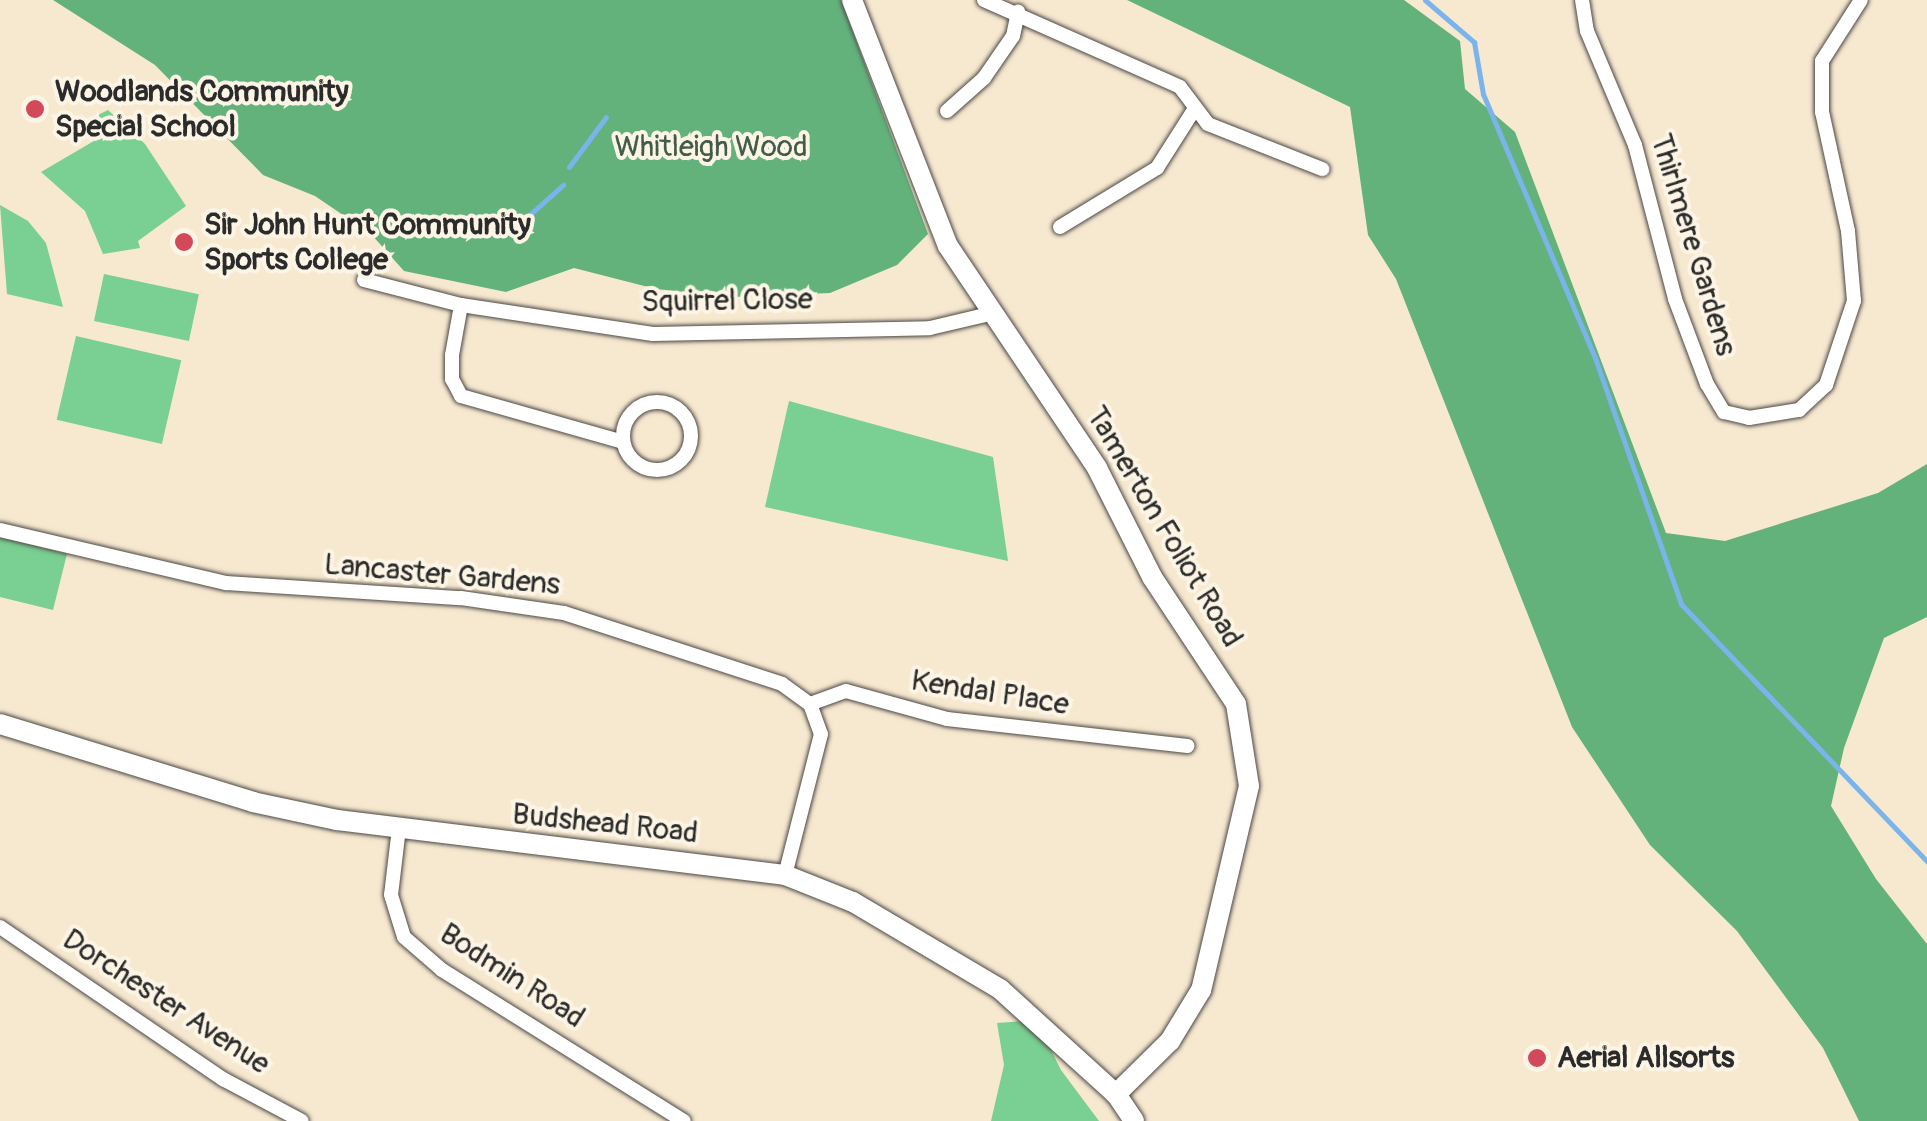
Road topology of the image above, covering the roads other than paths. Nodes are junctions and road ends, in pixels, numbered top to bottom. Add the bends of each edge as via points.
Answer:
1 (852, 0) edge
2 (984, 0) edge
3 (1582, 0) edge
4 (1861, 0) edge
5 (1018, 12) junction
6 (1194, 110) junction
7 (947, 111) dead end
8 (1322, 169) dead end
9 (1060, 227) dead end
10 (364, 280) dead end
11 (462, 305) junction
12 (994, 313) junction
13 (620, 441) junction
14 (0, 530) edge
15 (810, 704) junction
16 (0, 724) edge
17 (1167, 744) junction
18 (1187, 746) dead end
19 (1166, 762) dead end
20 (399, 828) junction
21 (785, 875) junction
22 (0, 926) edge
23 (1116, 1094) junction
24 (302, 1121) edge
25 (684, 1121) edge
26 (1134, 1121) edge

1 - 12 main road, Tamerton Foliot Road via 948,246
2 - 5 street
3 - 4 street, Thirlmere Gardens via 1586,31 1636,144 1675,299 1708,384 1724,412 1749,418 1799,410 1826,385 1854,301 1848,231 1822,112 1822,61
5 - 6 street via 1180,87
5 - 7 street via 1012,36 984,78
6 - 8 street via 1208,124
6 - 9 street via 1157,168
10 - 11 street, Squirrel Close
11 - 12 street, Squirrel Close via 652,334 930,328
11 - 13 street via 452,355 452,379 461,396
12 - 23 main road, Tamerton Foliot Road via 1097,468 1152,577 1236,704 1244,753 1249,786 1201,990 1170,1041
13 - 13 street via 628,420 643,407 680,406 691,419 689,445 673,466 634,464
14 - 15 street, Lancaster Gardens via 226,583 461,598 564,613 759,674
15 - 17 street, Kendal Place via 846,691 947,719
15 - 21 street via 820,734
16 - 20 main road, Budshead Road via 253,802
17 - 18 street, Kendal Place
17 - 19 street
20 - 21 main road, Budshead Road
20 - 25 street, Bodmin Road via 391,895 404,937 442,970
21 - 23 main road, Budshead Road via 853,902 1000,989
22 - 24 street, Dorchester Avenue via 223,1079
23 - 26 main road, Budshead Road

